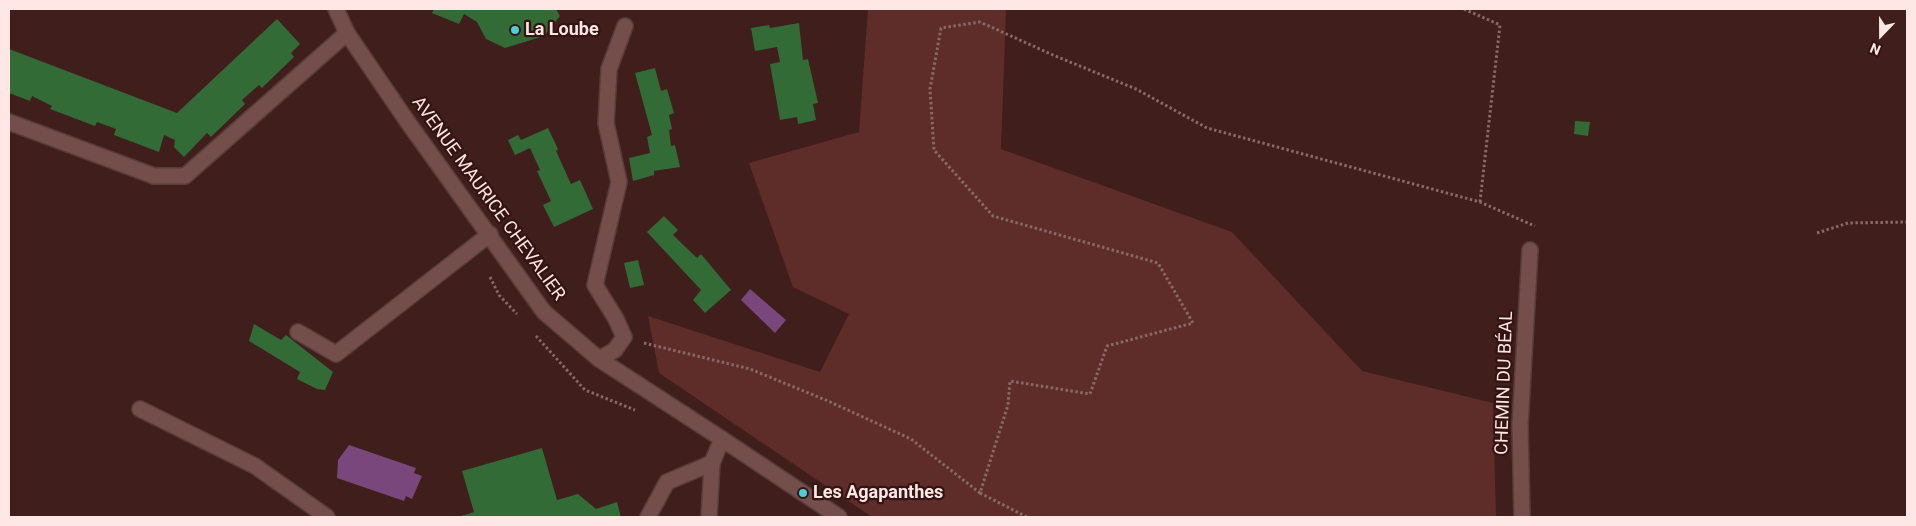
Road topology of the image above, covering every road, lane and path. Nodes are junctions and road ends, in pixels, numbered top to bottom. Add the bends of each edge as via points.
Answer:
1 (336, 9) edge
2 (1464, 9) edge
3 (625, 26) dead end
4 (347, 34) junction
5 (9, 122) edge
6 (1480, 202) junction
7 (1907, 222) edge
8 (1536, 226) dead end
9 (1817, 233) dead end
10 (490, 234) junction
11 (1530, 250) dead end
12 (298, 332) dead end
13 (624, 337) junction
14 (599, 360) junction
15 (140, 409) dead end
16 (722, 438) junction
17 (712, 463) junction
18 (980, 493) junction
19 (327, 517) edge
20 (648, 517) edge
21 (709, 517) edge
22 (839, 517) edge
23 (1027, 517) edge
24 (1522, 517) edge

1 - 4 street, AVENUE MAURICE CHEVALIER
2 - 6 path via 1500,25
3 - 13 street via 609,69 606,123 619,182 595,286
4 - 5 street via 185,176 154,176
4 - 10 street, AVENUE MAURICE CHEVALIER
6 - 8 path
6 - 18 path via 1207,128 1136,89 980,22 941,28 930,89 934,150 993,216 1158,263 1193,324 1108,346 1090,394 1010,381 1008,405
7 - 9 path via 1848,222
10 - 12 street via 336,354
10 - 14 street, AVENUE MAURICE CHEVALIER via 544,312
11 - 24 street, CHEMIN DU BÉAL via 1520,425
13 - 14 street via 615,350
13 - 18 path via 750,369 828,400 911,439
14 - 16 street, AVENUE MAURICE CHEVALIER
15 - 19 street via 255,466
16 - 17 street
16 - 22 street, AVENUE MAURICE CHEVALIER
17 - 20 street via 667,482
17 - 21 street
18 - 23 path

